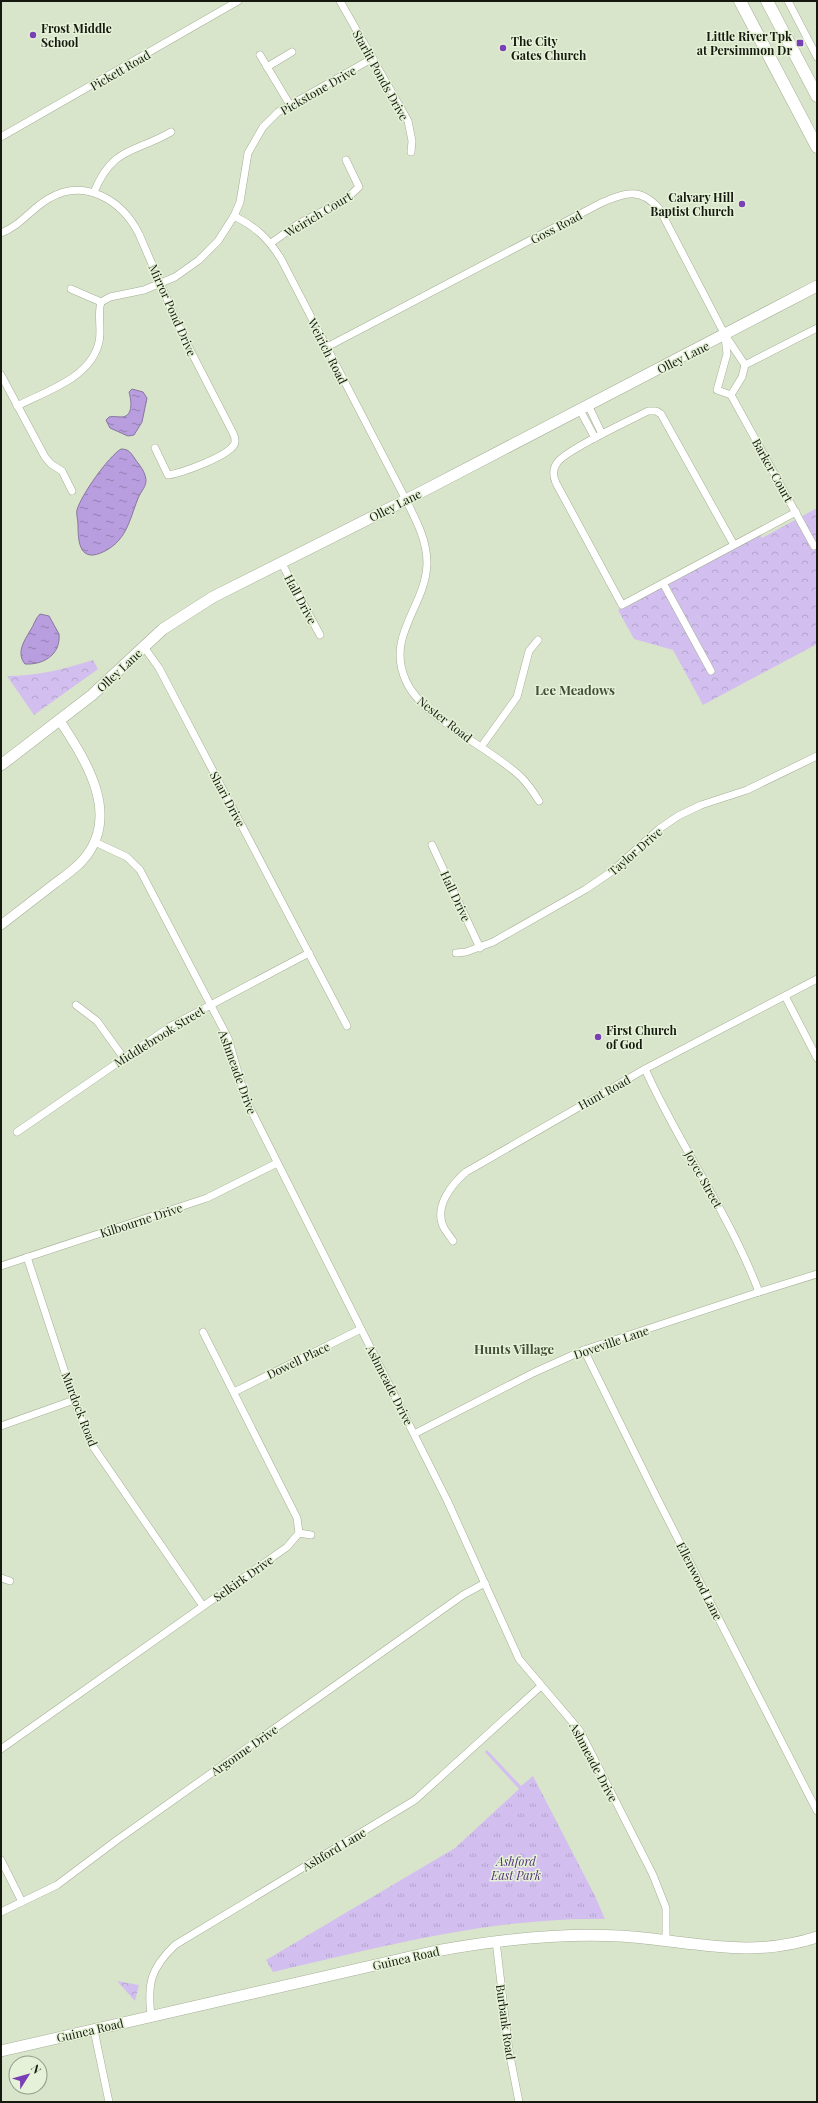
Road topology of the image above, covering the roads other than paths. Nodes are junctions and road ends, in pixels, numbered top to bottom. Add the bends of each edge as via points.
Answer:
1 (238, 1) edge
2 (340, 1) edge
3 (740, 1) edge
4 (767, 1) edge
5 (788, 1) edge
6 (292, 52) dead end
7 (260, 55) dead end
8 (817, 57) edge
9 (373, 58) junction
10 (267, 67) junction
11 (814, 81) edge
12 (817, 96) edge
13 (290, 105) junction
14 (171, 132) dead end
15 (1, 137) edge
16 (817, 147) edge
17 (411, 152) dead end
18 (346, 160) dead end
19 (94, 192) junction
20 (234, 216) junction
21 (1, 233) edge
22 (271, 243) junction
23 (160, 283) junction
24 (817, 286) edge
25 (71, 289) dead end
26 (102, 302) junction
27 (817, 328) edge
28 (725, 335) junction
29 (327, 347) junction
30 (745, 365) junction
31 (1, 375) edge
32 (731, 394) junction
33 (17, 406) junction
34 (584, 408) junction
35 (602, 434) junction
36 (595, 438) junction
37 (155, 448) dead end
38 (72, 491) dead end
39 (406, 500) junction
40 (796, 512) junction
41 (734, 545) junction
42 (814, 546) dead end
43 (281, 562) junction
44 (663, 583) junction
45 (320, 635) dead end
46 (538, 640) dead end
47 (144, 647) junction
48 (711, 671) dead end
49 (60, 721) junction
50 (481, 747) junction
51 (817, 756) edge
52 (1, 765) edge
53 (539, 801) dead end
54 (95, 842) junction
55 (432, 845) dead end
56 (1, 925) edge
57 (480, 948) junction
58 (309, 953) junction
59 (456, 953) dead end
60 (817, 979) edge
61 (785, 996) junction
62 (211, 1004) junction
63 (76, 1005) dead end
64 (347, 1026) dead end
65 (123, 1058) junction
66 (817, 1058) edge
67 (645, 1069) junction
68 (17, 1132) dead end
69 (277, 1163) junction
70 (453, 1241) dead end
71 (27, 1257) junction
72 (1, 1266) edge
73 (817, 1274) edge
74 (759, 1292) junction
75 (361, 1329) junction
76 (203, 1332) dead end
77 (584, 1350) junction
78 (234, 1392) junction
79 (74, 1400) junction
80 (1, 1426) edge
81 (414, 1434) junction
82 (300, 1533) junction
83 (311, 1535) dead end
84 (1, 1578) edge
85 (10, 1581) dead end
86 (484, 1583) junction
87 (203, 1606) junction
88 (541, 1686) junction
89 (1, 1749) edge
90 (817, 1811) edge
91 (1, 1860) edge
92 (22, 1902) junction
93 (1, 1912) edge
94 (817, 1938) edge
95 (666, 1940) junction
96 (496, 1941) junction
97 (151, 2016) junction
98 (94, 2030) junction
99 (1, 2051) edge
100 (109, 2102) edge
101 (519, 2102) edge

1 - 15 street, Pickett Road
2 - 9 street, Starlit Ponds Drive
3 - 16 main road
4 - 11 main road
5 - 8 street
6 - 10 street
7 - 10 street
9 - 13 street, Pickstone Drive
9 - 17 street, Starlit Ponds Drive via 408,121 412,141
10 - 13 street
11 - 12 main road
13 - 20 street, Pickstone Drive via 272,117 251,144 245,163 240,202
14 - 19 street via 155,141 140,144 116,158 104,171
18 - 22 street, Weirich Court via 359,187 346,199 293,227
19 - 21 street, Mirror Pond Drive via 70,191 58,194 42,203 12,228
19 - 23 street, Mirror Pond Drive via 115,204 131,220
20 - 22 street, Weirich Road via 252,225
20 - 23 street, Pickstone Drive via 218,241 199,260 175,277
22 - 29 street, Weirich Road
23 - 26 street, Pickstone Drive via 144,290 110,297
23 - 37 street, Mirror Pond Drive via 183,336 234,433 235,442 232,448 190,470 168,475
24 - 28 main road, Olley Lane
25 - 26 street
26 - 33 street via 99,341 90,362 76,375
27 - 30 street
28 - 29 street, Goss Road via 660,210 643,196 626,193 601,203
28 - 30 street
28 - 32 street, Barker Court via 726,354 717,390
28 - 34 main road, Olley Lane
29 - 39 street, Weirich Road
30 - 32 street via 742,377
31 - 33 street
32 - 40 street, Barker Court
33 - 38 street via 45,457 62,471
34 - 35 street
34 - 36 street
34 - 39 main road, Olley Lane
35 - 36 street
35 - 41 street via 648,411 661,414
36 - 44 street via 556,463 553,475 556,483 622,605
39 - 43 main road, Olley Lane
39 - 50 street, Nester Road via 424,539 427,563 421,591 401,638 403,674 410,690 422,704
40 - 41 street
40 - 42 street, Barker Court
41 - 44 street
43 - 45 street, Hall Drive
43 - 47 main road, Olley Lane via 186,612
44 - 48 street
46 - 50 street via 529,651 517,697
47 - 49 main road, Olley Lane via 111,679
47 - 58 street, Shari Drive via 159,668
49 - 52 main road, Olley Lane
49 - 54 street via 97,790 101,812
50 - 53 street, Nester Road via 520,776
51 - 57 street, Taylor Drive via 747,790 701,805 678,816 659,829 611,872 586,889
54 - 56 street via 75,868
54 - 62 street, Ashmeade Drive via 127,857 140,870
55 - 57 street, Hall Drive
57 - 59 street, Taylor Drive
58 - 62 street, Middlebrook Street
58 - 64 street, Shari Drive
60 - 61 street, Hunt Road
61 - 66 street
61 - 67 street, Hunt Road
62 - 65 street, Middlebrook Street via 170,1026
62 - 69 street, Ashmeade Drive via 228,1038 246,1100
63 - 65 street via 97,1021
65 - 68 street, Middlebrook Street
67 - 70 street, Hunt Road via 480,1163 457,1180 448,1192 441,1211 444,1227
67 - 74 street, Joyce Street via 657,1096 717,1202
69 - 71 street, Kilbourne Drive via 207,1198
69 - 75 street, Ashmeade Drive
71 - 72 street, Kilbourne Drive
71 - 79 street, Murdock Road
73 - 74 street, Doveville Lane
74 - 77 street, Doveville Lane
75 - 78 street, Dowell Place
75 - 81 street, Ashmeade Drive
76 - 78 street
77 - 81 street, Doveville Lane
77 - 90 street, Ellenwood Lane
78 - 82 street via 297,1518
79 - 80 street
79 - 87 street, Murdock Road via 99,1457
81 - 86 street, Ashmeade Drive
82 - 83 street
82 - 87 street, Selkirk Drive via 287,1547
84 - 85 street
86 - 88 street, Ashmeade Drive via 519,1659
86 - 92 street, Argonne Drive via 123,1836 71,1876
87 - 89 street, Selkirk Drive
88 - 95 street, Ashmeade Drive via 580,1731 654,1876 666,1908
88 - 97 street, Ashford Lane via 415,1800 175,1945 159,1962 150,1981 148,1990
91 - 92 street
92 - 93 street, Argonne Drive
94 - 95 main road, Guinea Road via 786,1946 751,1950
95 - 96 main road, Guinea Road via 588,1936
96 - 97 main road, Guinea Road via 436,1951
96 - 101 street, Burbank Road via 509,2051
97 - 98 main road, Guinea Road
98 - 99 main road, Guinea Road
98 - 100 street

